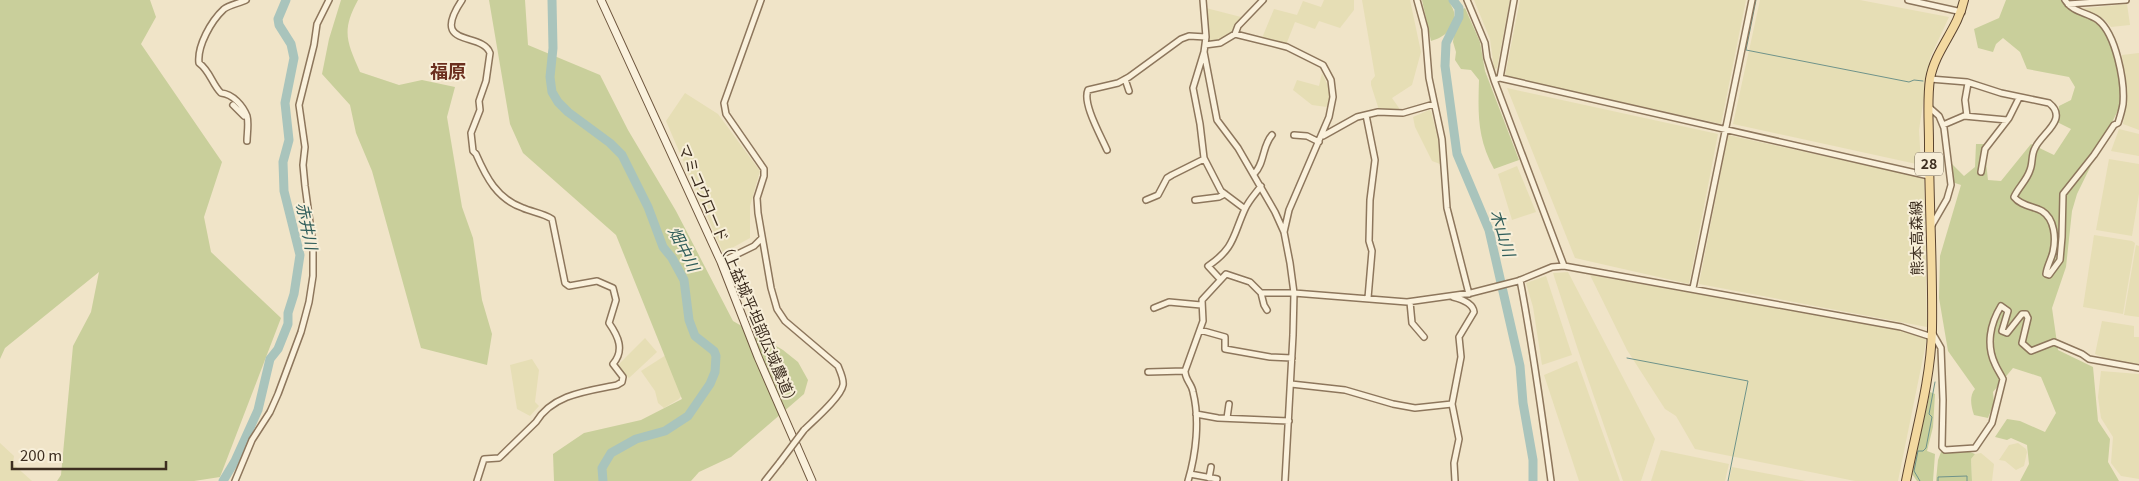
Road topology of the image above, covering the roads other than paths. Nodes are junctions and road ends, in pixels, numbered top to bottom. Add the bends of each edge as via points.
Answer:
1 (246, 0) edge
2 (329, 0) edge
3 (462, 0) edge
4 (601, 0) edge
5 (761, 0) edge
6 (1203, 0) edge
7 (1263, 0) edge
8 (1417, 0) edge
9 (1467, 0) edge
10 (1514, 0) edge
11 (1752, 0) edge
12 (1908, 0) edge
13 (1964, 0) edge
14 (2126, 0) edge
15 (2067, 2) edge
16 (1962, 12) junction
17 (1235, 34) junction
18 (1206, 37) junction
19 (1205, 45) junction
20 (1204, 52) junction
21 (1125, 79) junction
22 (1497, 79) junction
23 (1930, 79) junction
24 (1968, 83) junction
25 (1129, 91) dead end
26 (2019, 98) junction
27 (1434, 104) junction
28 (233, 105) dead end
29 (1930, 108) junction
30 (1366, 115) junction
31 (1967, 116) junction
32 (248, 120) junction
33 (2007, 120) junction
34 (1943, 126) junction
35 (1725, 130) junction
36 (1272, 135) dead end
37 (1294, 135) dead end
38 (1322, 136) junction
39 (247, 141) dead end
40 (1319, 142) junction
41 (1107, 150) dead end
42 (1204, 159) junction
43 (1981, 172) dead end
44 (1254, 174) junction
45 (1929, 176) junction
46 (1261, 186) junction
47 (1226, 194) junction
48 (1146, 200) dead end
49 (1195, 200) dead end
50 (1245, 209) junction
51 (1930, 227) junction
52 (1284, 232) junction
53 (762, 238) junction
54 (720, 262) junction
55 (1564, 266) junction
56 (1220, 279) junction
57 (1519, 281) junction
58 (1693, 288) junction
59 (1262, 293) junction
60 (1294, 293) junction
61 (1470, 294) junction
62 (1452, 297) junction
63 (1368, 298) junction
64 (1410, 302) junction
65 (1201, 305) junction
66 (1154, 308) dead end
67 (1267, 310) dead end
68 (1200, 330) junction
69 (1932, 334) junction
70 (1424, 337) dead end
71 (1292, 358) junction
72 (2139, 368) edge
73 (1185, 371) junction
74 (1148, 372) dead end
75 (1291, 384) junction
76 (1229, 404) dead end
77 (1452, 404) junction
78 (1196, 414) junction
79 (1227, 418) junction
80 (1289, 421) junction
81 (1211, 467) dead end
82 (1190, 474) junction
83 (1209, 478) junction
84 (1217, 479) dead end
85 (235, 481) edge
86 (477, 481) edge
87 (765, 481) edge
88 (812, 481) edge
89 (1188, 481) edge
90 (1286, 481) edge
91 (1455, 481) edge
92 (1551, 481) edge
93 (1906, 481) edge

1 - 32 street via 225,7 210,28 198,56 199,63 215,86 221,93 234,98
2 - 85 street via 317,24 299,105 305,147 304,186 313,245 309,302 278,394 252,440
3 - 86 street via 453,15 454,31 460,37 483,45 490,53 479,101 480,110 471,134 473,151 489,180 504,198 552,219 568,286 597,280 613,288 616,300 609,323 620,342 617,359 612,364 623,377 617,385 561,399 539,416 499,458 484,459
4 - 54 street, マミコウロード（上益城平坦部広域農道）
5 - 53 street via 724,103 726,114 764,169 757,198
6 - 18 street
7 - 17 street via 1238,26
8 - 27 street via 1425,29
9 - 22 street
10 - 22 street
11 - 35 street
12 - 16 street
13 - 16 main road, 熊本高森線 / 28
14 - 15 street
15 - 26 street via 2076,11 2102,23 2112,40 2120,68 2123,103 2118,123 2063,194 2060,260 2049,275 2046,274 2048,263 2054,250 2051,220 2044,212 2018,202 2014,197 2030,170 2036,146 2052,126 2057,111 2049,102
16 - 23 main road, 熊本高森線 / 28 via 1937,58
17 - 19 street via 1220,43
17 - 38 street via 1287,47 1323,65 1331,80 1333,97
18 - 19 street
18 - 21 street via 1181,39
19 - 20 street
20 - 42 street via 1193,88
20 - 44 street via 1217,120
21 - 25 street
21 - 41 street via 1087,92 1088,105
22 - 35 street
22 - 55 street
23 - 24 street
23 - 29 main road, 熊本高森線 / 28
24 - 26 street
24 - 31 street
26 - 33 street
27 - 30 street via 1403,113
27 - 61 street via 1442,139 1447,208
28 - 32 street
29 - 34 street via 1939,116
29 - 45 main road, 熊本高森線 / 28
30 - 38 street
30 - 63 street via 1375,160 1370,200 1369,242 1372,251
31 - 33 street
31 - 34 street
32 - 39 street
33 - 43 street via 1985,149
34 - 51 street via 1951,186
35 - 45 street
35 - 58 street
36 - 44 street
37 - 40 street via 1307,136
38 - 40 street
40 - 52 street via 1288,210
42 - 47 street via 1217,185
42 - 48 street via 1167,178 1158,195
44 - 46 street
45 - 51 main road, 熊本高森線 / 28
46 - 50 street
46 - 52 street
47 - 49 street
47 - 50 street
50 - 56 street via 1227,251 1208,266
51 - 69 main road, 熊本高森線 / 28
52 - 60 street
53 - 54 street via 754,246
53 - 87 street, bridge via 778,309 785,321 838,366 843,385 840,393 804,430
54 - 88 street, マミコウロード（上益城平坦部広域農道）
55 - 57 street via 1552,267
55 - 58 street
56 - 59 street via 1230,274 1250,282
56 - 65 street via 1204,296
57 - 61 street
57 - 92 street via 1538,373
58 - 69 street
59 - 60 street
59 - 67 street
60 - 63 street
60 - 71 street
61 - 62 street
62 - 64 street
62 - 77 street via 1465,301 1474,312 1459,337 1461,363
63 - 64 street
64 - 70 street via 1412,323
65 - 66 street via 1169,302
65 - 68 street via 1203,321
68 - 71 street via 1225,337 1225,349
68 - 73 street
69 - 72 street via 1941,348 1942,447 1945,450 1974,448 1992,423 2002,378 1994,363 1989,334 2001,306 2008,311 2002,331 2007,333 2018,317 2026,314 2028,318 2022,343 2031,351 2054,342 2089,359
69 - 93 main road, 熊本高森線 / 28 via 1928,381
71 - 75 street
73 - 74 street
73 - 78 street via 1193,390
75 - 77 street via 1345,390 1415,408
75 - 80 street
76 - 79 street
77 - 91 street via 1459,439 1454,463
78 - 79 street
78 - 82 street via 1195,452
79 - 80 street
80 - 90 street
81 - 83 street
82 - 83 street
82 - 89 street
83 - 84 street

